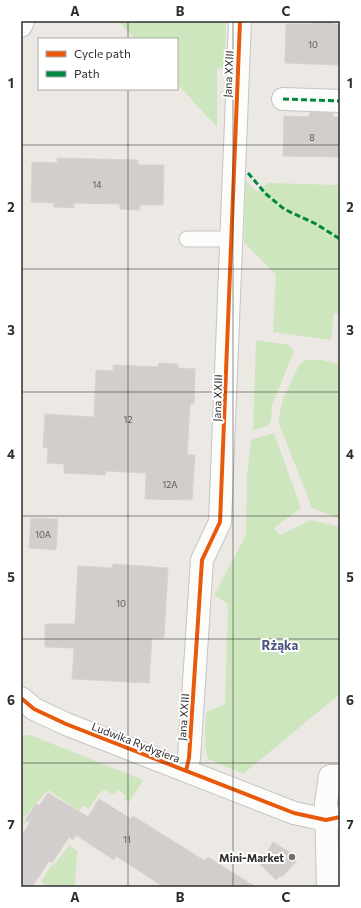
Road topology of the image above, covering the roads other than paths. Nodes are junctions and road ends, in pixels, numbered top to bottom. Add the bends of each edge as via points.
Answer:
1 (23, 21) edge
2 (240, 21) edge
3 (21, 26) edge
4 (283, 99) dead end
5 (340, 102) edge
6 (186, 239) dead end
7 (230, 239) junction
8 (21, 698) edge
9 (186, 771) junction
10 (340, 776) edge
11 (333, 818) edge
12 (328, 887) edge

1 - 3 street
2 - 7 street, Jana XXIII
4 - 5 street
6 - 7 lane
7 - 9 street, Jana XXIII via 220,522 202,560 189,758
8 - 9 street, Ludwika Rydygiera via 34,710
9 - 11 street, Ludwika Rydygiera via 294,813
10 - 11 street via 330,776 326,804
11 - 12 street

